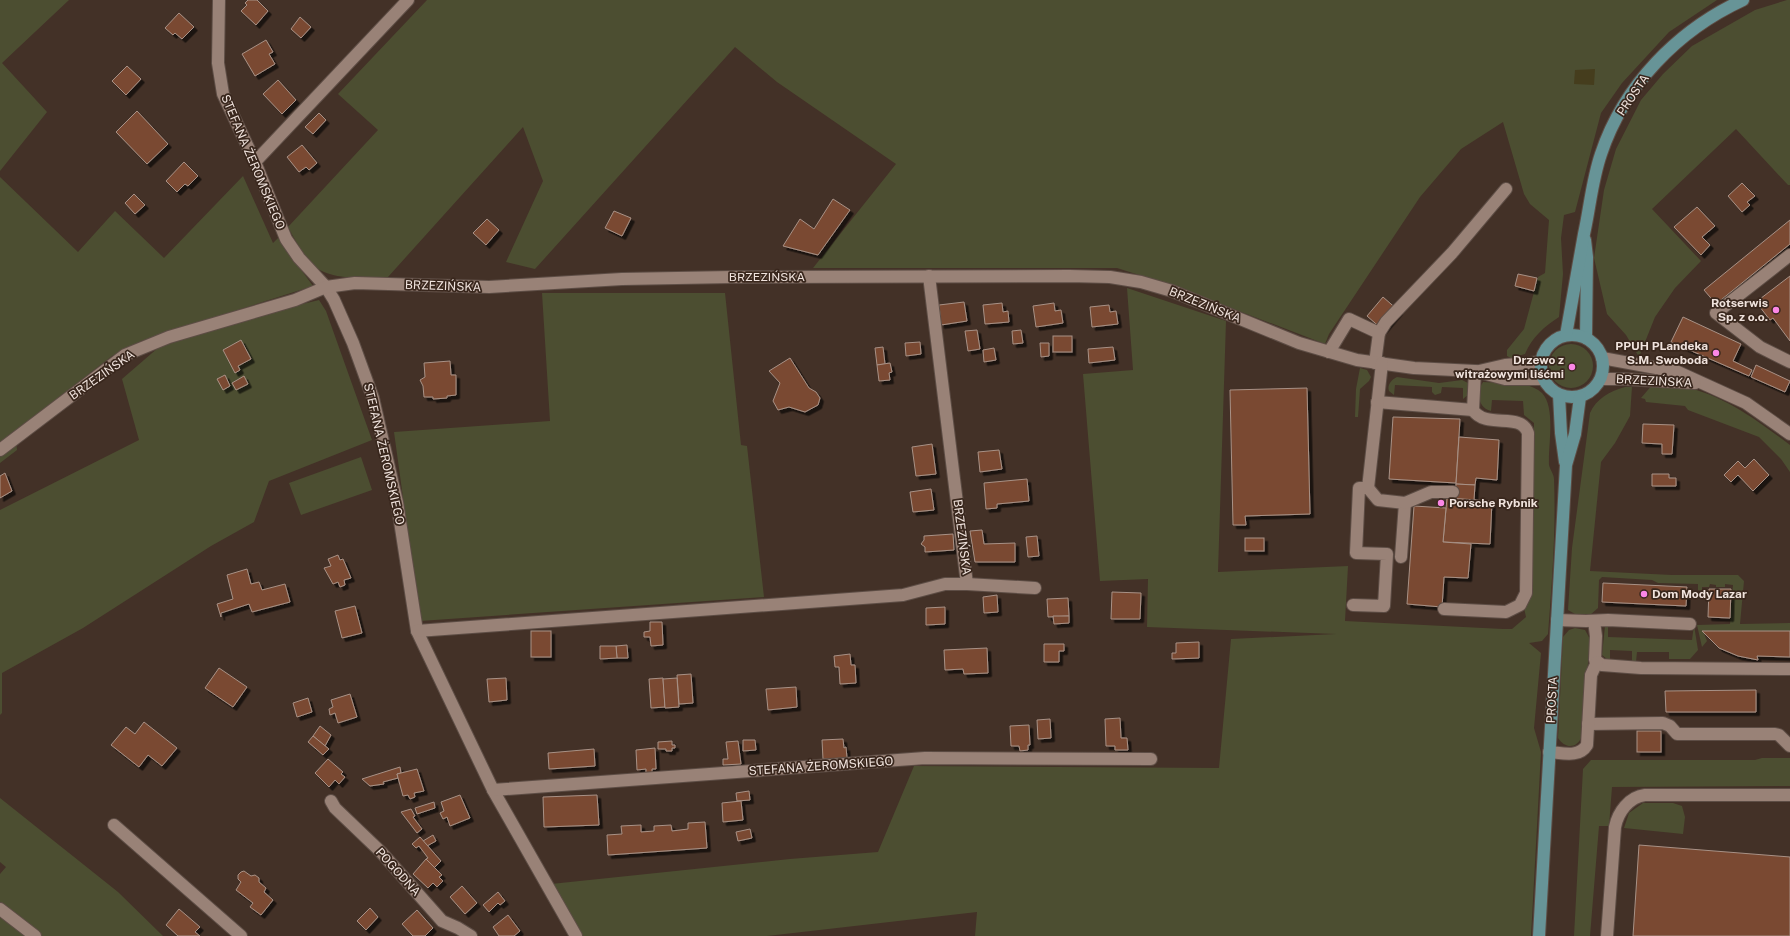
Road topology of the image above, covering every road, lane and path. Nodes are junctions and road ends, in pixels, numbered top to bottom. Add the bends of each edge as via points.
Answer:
1 (219, 0) edge
2 (408, 0) edge
3 (1743, 0) edge
4 (255, 162) junction
5 (1506, 189) dead end
6 (1584, 233) junction
7 (1790, 255) edge
8 (929, 276) junction
9 (326, 287) junction
10 (1379, 333) junction
11 (1566, 335) junction
12 (1586, 338) junction
13 (1329, 352) junction
14 (1602, 358) junction
15 (1541, 362) junction
16 (1790, 362) edge
17 (1379, 363) junction
18 (1644, 366) junction
19 (1475, 371) junction
20 (1543, 379) junction
21 (1600, 379) junction
22 (1643, 380) junction
23 (1707, 384) junction
24 (1559, 395) junction
25 (1580, 397) junction
26 (1377, 402) junction
27 (1473, 410) junction
28 (1790, 434) edge
29 (0, 450) edge
30 (1566, 465) junction
31 (1368, 488) junction
32 (1453, 492) dead end
33 (1405, 503) junction
34 (1401, 557) dead end
35 (967, 584) junction
36 (1035, 588) dead end
37 (1353, 605) dead end
38 (1444, 609) dead end
39 (1557, 620) junction
40 (1594, 621) junction
41 (1690, 624) dead end
42 (417, 631) junction
43 (1597, 662) junction
44 (1790, 669) edge
45 (1588, 724) junction
46 (1790, 746) edge
47 (1549, 752) junction
48 (1150, 759) dead end
49 (493, 790) junction
50 (1790, 795) edge
51 (331, 801) dead end
52 (114, 825) dead end
53 (0, 909) edge
54 (35, 936) edge
55 (241, 936) edge
56 (470, 936) edge
57 (576, 936) edge
58 (1539, 936) edge
59 (1607, 936) edge

1 - 4 street, STEFANA ŻEROMSKIEGO via 218,63 223,94
2 - 4 street
3 - 6 main road, PROSTA via 1708,19 1682,38 1652,67 1631,95 1618,115 1602,152 1591,191
4 - 9 street, STEFANA ŻEROMSKIEGO via 286,239
5 - 10 street via 1452,253 1386,322
6 - 11 main road, PROSTA
6 - 12 main road, PROSTA via 1587,257
7 - 16 street via 1716,313 1760,347
8 - 9 street, BRZEZIŃSKA via 630,278 489,287 356,283
8 - 13 street, BRZEZIŃSKA via 1069,276 1126,279 1172,291 1299,343
8 - 35 street, BRZEZIŃSKA
9 - 29 street, BRZEZIŃSKA via 295,300 169,337 125,355
9 - 42 street, STEFANA ŻEROMSKIEGO via 350,337 373,398 397,502
10 - 13 street via 1349,318
10 - 17 street
11 - 12 main road
11 - 15 main road via 1555,340 1547,348
12 - 14 main road via 1596,346
13 - 17 street, BRZEZIŃSKA
14 - 18 street, BRZEZIŃSKA
14 - 21 main road via 1603,369
15 - 19 street, BRZEZIŃSKA
15 - 20 main road
17 - 19 street, BRZEZIŃSKA via 1414,368
17 - 26 street
18 - 22 street
18 - 23 street, BRZEZIŃSKA via 1678,372
19 - 20 street, BRZEZIŃSKA via 1505,379
19 - 27 street
20 - 24 main road via 1548,387
21 - 22 street, BRZEZIŃSKA
21 - 25 main road via 1592,390
22 - 23 street, BRZEZIŃSKA
23 - 28 street, BRZEZIŃSKA via 1746,403
24 - 25 main road
24 - 30 main road, PROSTA
25 - 30 main road, PROSTA via 1575,434
26 - 27 street
26 - 31 street
27 - 38 street via 1490,421 1520,423 1528,433 1526,593 1520,605 1506,612
30 - 39 main road, PROSTA
31 - 33 street via 1378,500
31 - 37 street via 1359,488 1356,553 1387,554 1384,606
32 - 33 street via 1431,492
33 - 34 street
35 - 36 street
35 - 42 street via 945,584 903,595
39 - 40 street
39 - 47 main road, PROSTA
40 - 41 street
40 - 43 street
42 - 49 street, STEFANA ŻEROMSKIEGO
43 - 44 street via 1602,665 1642,668
43 - 45 street via 1591,675
45 - 46 street via 1663,723 1677,734 1775,734
45 - 47 street via 1588,741 1583,750 1577,754
47 - 58 main road, PROSTA
48 - 49 street, STEFANA ŻEROMSKIEGO via 925,758
49 - 57 street, STEFANA ŻEROMSKIEGO
50 - 59 street via 1645,796 1629,802 1621,811 1615,827
51 - 56 street, POGODNA via 335,808 381,852 442,921
52 - 55 street
53 - 54 street

